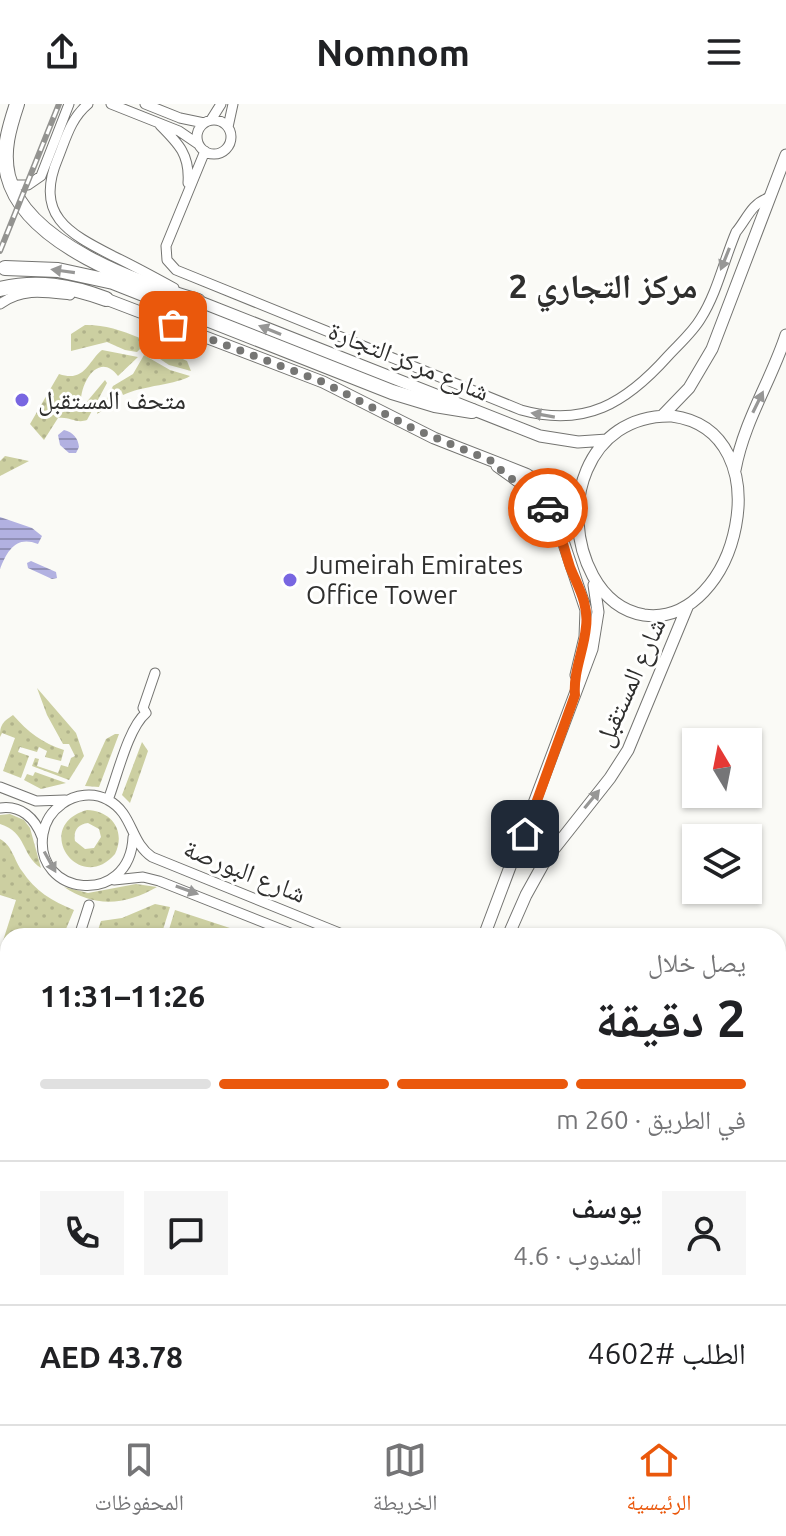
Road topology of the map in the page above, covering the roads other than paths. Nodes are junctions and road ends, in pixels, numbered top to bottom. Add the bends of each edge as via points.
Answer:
1 (17, 104) edge
2 (69, 104) edge
3 (88, 104) edge
4 (94, 104) edge
5 (111, 104) edge
6 (145, 104) edge
7 (221, 104) edge
8 (233, 104) edge
9 (154, 120) junction
10 (208, 121) junction
11 (228, 127) junction
12 (202, 147) junction
13 (786, 155) edge
14 (11, 185) junction
15 (768, 198) junction
16 (185, 199) junction
17 (5, 268) dead end
18 (0, 289) edge
19 (106, 299) junction
20 (198, 301) junction
21 (0, 304) edge
22 (786, 335) edge
23 (472, 411) junction
24 (662, 416) junction
25 (607, 440) junction
26 (494, 462) junction
27 (735, 471) junction
28 (576, 522) junction
29 (593, 576) junction
30 (688, 605) junction
31 (155, 673) dead end
32 (575, 695) junction
33 (0, 787) edge
34 (0, 798) edge
35 (69, 800) junction
36 (108, 800) junction
37 (0, 808) edge
38 (17, 808) junction
39 (133, 837) junction
40 (42, 839) junction
41 (111, 880) junction
42 (89, 905) dead end
43 (82, 928) edge
44 (278, 928) edge
45 (327, 928) edge
46 (486, 928) edge
47 (512, 928) edge
48 (160, 1424) edge
49 (179, 1424) edge

1 - 14 highway via 6,147
2 - 14 street via 41,176 28,185
3 - 4 street
3 - 20 street via 73,122 51,174 56,216 73,236
5 - 9 street
6 - 10 street via 180,118
7 - 10 street
8 - 11 street
9 - 12 street
9 - 16 street via 186,155
10 - 11 street
10 - 12 street via 197,135
11 - 12 street via 231,139 226,148 218,153
12 - 16 street
13 - 15 main road
14 - 20 highway via 37,221 69,249
15 -> 16 street via 756,203 736,232 698,323 643,384 607,406 568,416 535,414 172,268 166,246
15 - 24 main road via 712,349 689,388
23 -> 17 highway via 392,392 113,282 58,270
18 - 19 highway via 48,284
19 - 21 street via 39,291
19 - 26 main road, شارع مركز التجارة via 323,382 414,429
23 -> 20 main road, شارع مركز التجارة
27 -> 22 main road via 750,418
23 - 25 main road, شارع مركز التجارة via 552,439
24 - 25 main road via 633,422
24 - 27 main road via 707,428 725,447
25 - 28 main road via 582,482
26 - 28 main road, شارع مركز التجارة via 551,488
26 - 32 main road via 550,510 583,596 586,628
27 - 30 main road via 737,508 728,549 714,578
28 - 29 main road
29 - 30 main road via 608,597 636,613 666,614
29 - 32 main road, شارع المستقبل via 597,625
47 -> 30 main road, شارع المستقبل via 546,859 628,750
31 - 36 street
32 - 46 main road, شارع المستقبل
33 - 35 street via 41,802
34 - 38 street
35 - 36 street via 87,795
35 - 40 street via 50,815
36 - 39 street via 125,815
37 - 38 street
38 - 40 street via 34,822
39 - 41 street via 128,862
39 - 45 street, شارع البورصة via 158,860
40 -> 41 street via 47,861 70,883 90,886
41 -> 44 street, شارع البورصة via 159,881
42 - 43 street
48 - 49 street

